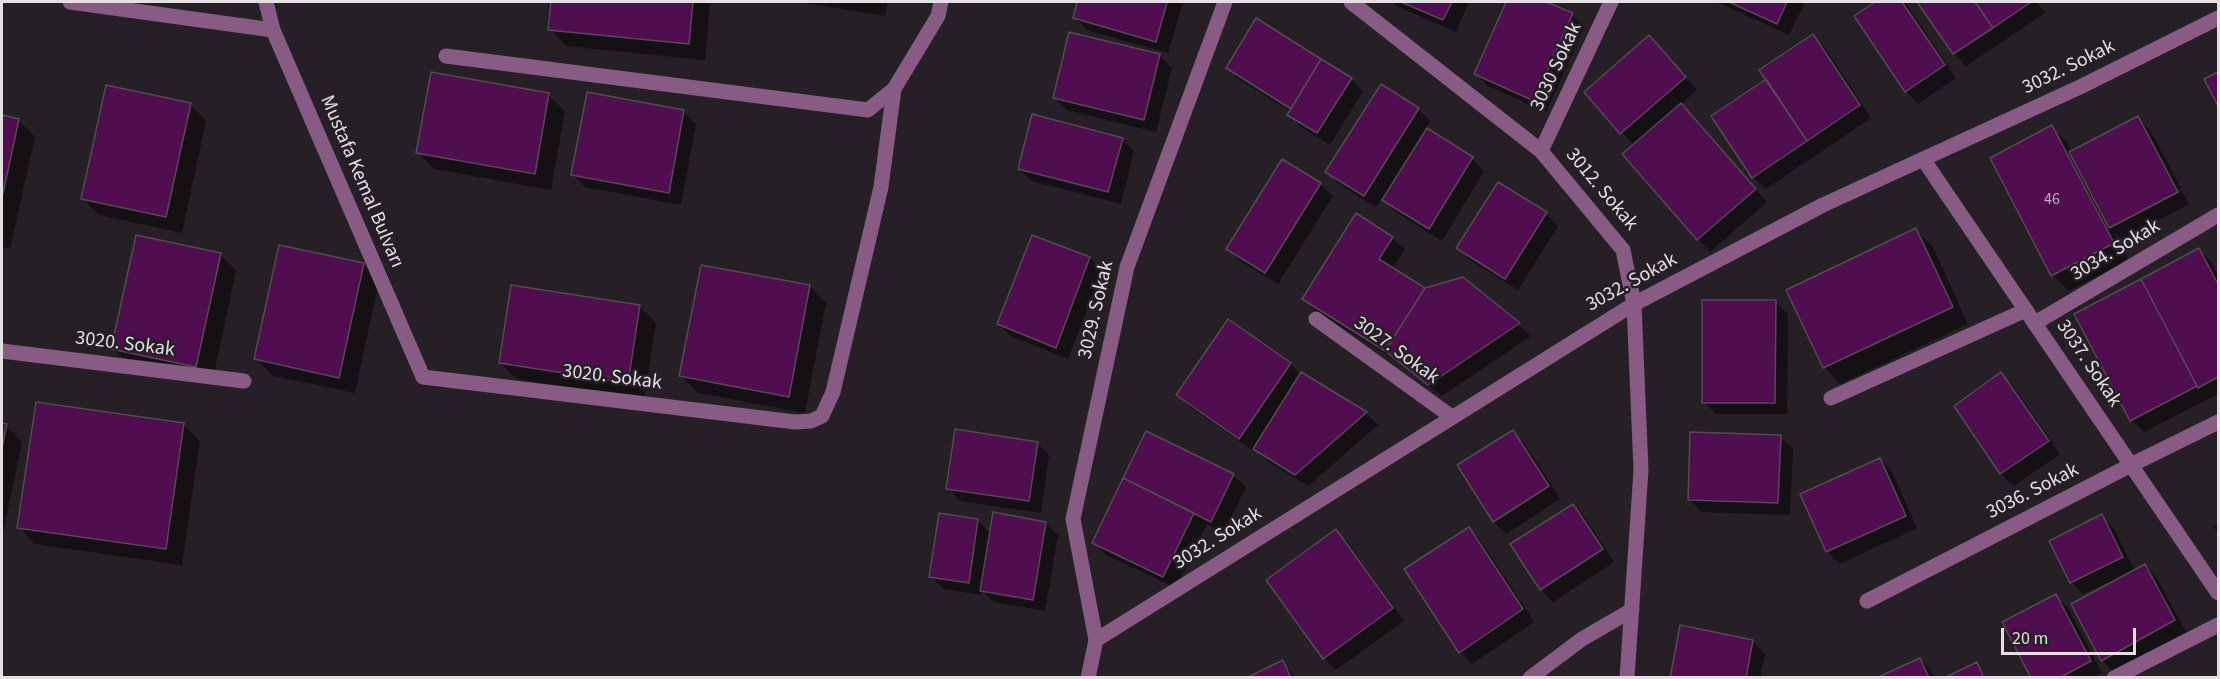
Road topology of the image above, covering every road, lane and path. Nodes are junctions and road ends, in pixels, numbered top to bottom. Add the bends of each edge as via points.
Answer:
1 (70, 2) edge
2 (266, 2) edge
3 (941, 2) edge
4 (1225, 2) edge
5 (1611, 2) edge
6 (1358, 3) edge
7 (2218, 18) edge
8 (273, 30) junction
9 (446, 56) dead end
10 (894, 89) junction
11 (1541, 151) junction
12 (1923, 159) junction
13 (2218, 215) edge
14 (1634, 304) junction
15 (2026, 310) junction
16 (1316, 319) dead end
17 (2035, 323) junction
18 (2, 351) edge
19 (423, 377) joint
20 (244, 381) dead end
21 (1831, 399) dead end
22 (1452, 417) junction
23 (2218, 422) edge
24 (2131, 465) junction
25 (2218, 593) edge
26 (1867, 601) dead end
27 (1632, 610) junction
28 (2218, 625) edge
29 (1096, 640) junction
30 (1088, 678) edge
31 (1530, 678) edge
32 (1627, 678) edge
33 (2114, 678) edge

1 - 8 street
2 - 8 street, Mustafa Kemal Bulvarı
3 - 10 street via 938,16
4 - 29 street, 3029. Sokak via 1127,267 1073,519
5 - 11 street, 3030 Sokak
6 - 11 street, 3012. Sokak
7 - 12 street, 3032. Sokak
8 - 19 street, Mustafa Kemal Bulvarı
9 - 10 street via 868,110
10 - 19 street, 3020. Sokak via 881,187 833,392 822,416 795,422
11 - 14 street, 3012. Sokak via 1623,250
12 - 14 street, 3032. Sokak via 1823,205
12 - 15 street, 3037. Sokak
13 - 17 street, 3034. Sokak
14 - 22 street, 3032. Sokak
14 - 27 street, 3012. Sokak via 1641,470
15 - 17 street, 3037. Sokak
15 - 21 street
16 - 22 street, 3027. Sokak
17 - 24 street, 3037. Sokak
18 - 20 street, 3020. Sokak
22 - 29 street, 3032. Sokak
23 - 24 street, 3036. Sokak
24 - 25 street, 3037. Sokak
24 - 26 street, 3036. Sokak
27 - 31 street via 1582,639
27 - 32 street, 3012. Sokak
28 - 33 street
29 - 30 street

